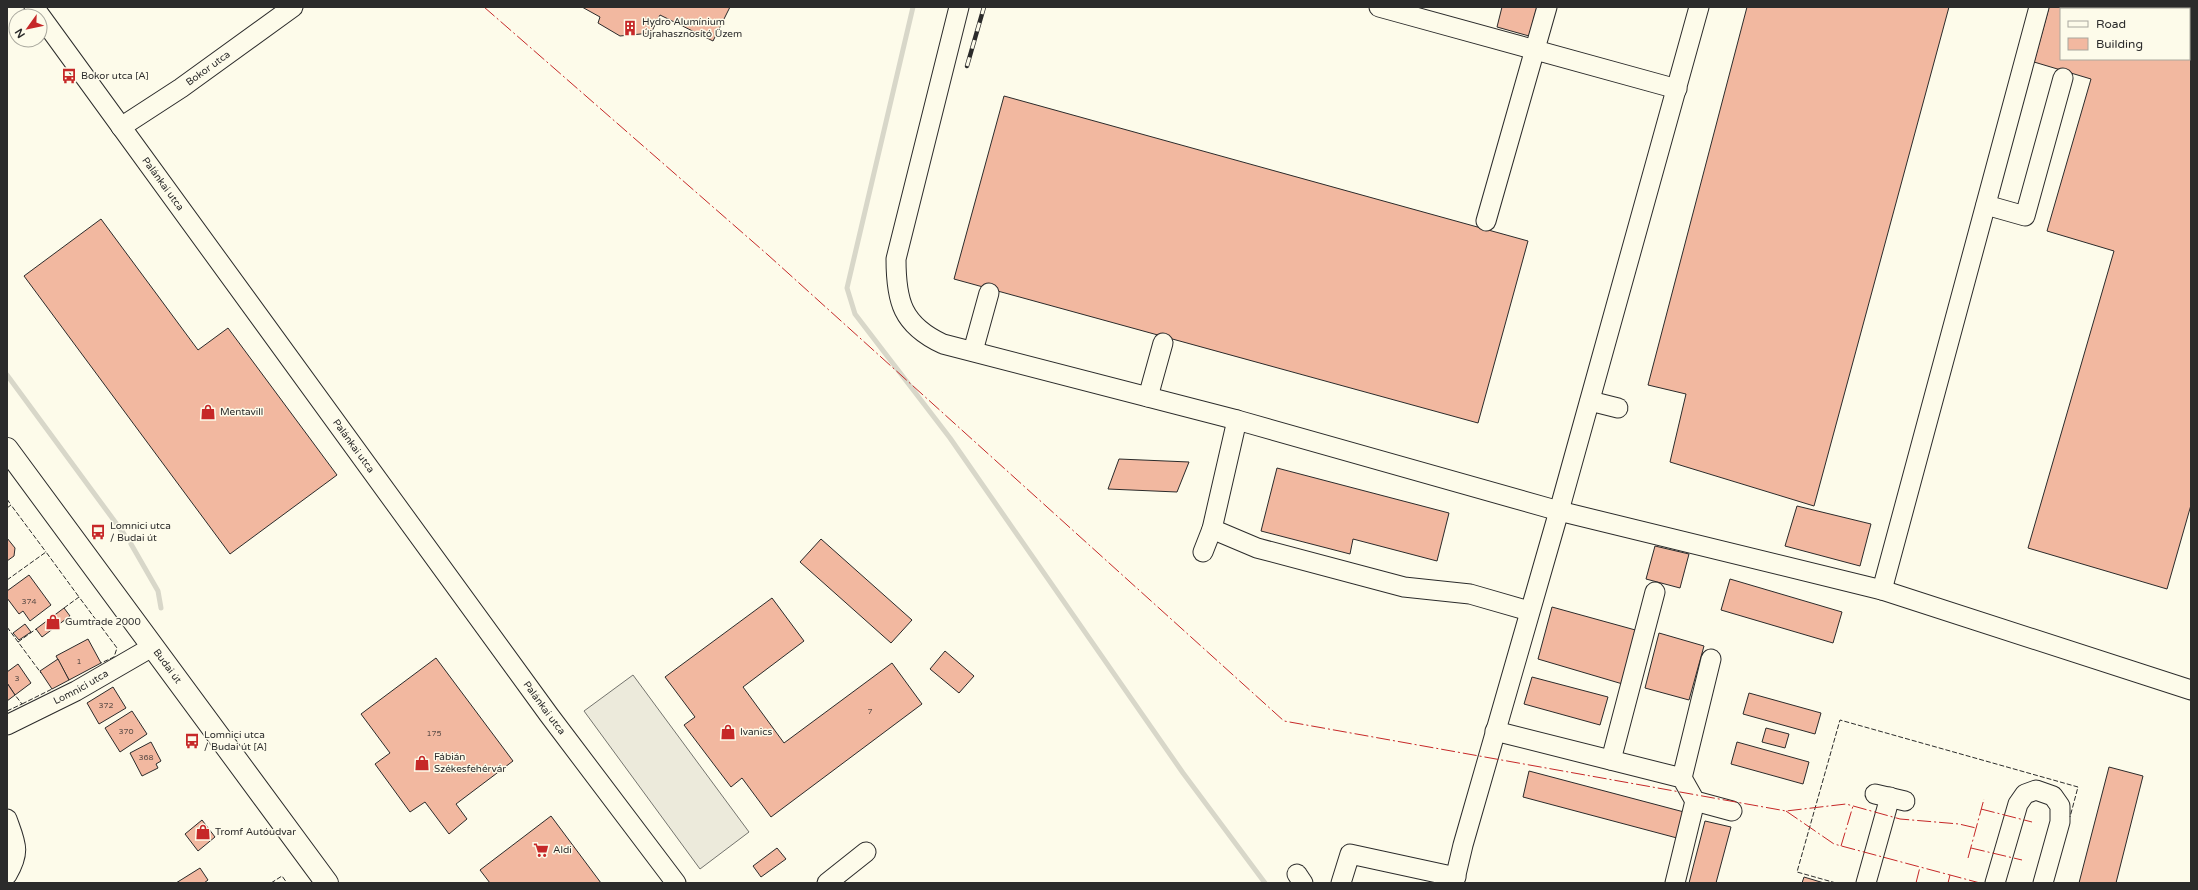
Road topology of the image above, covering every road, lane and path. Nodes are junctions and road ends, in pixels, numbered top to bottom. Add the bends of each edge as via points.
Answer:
1 (34, 7) edge
2 (293, 7) edge
3 (958, 7) edge
4 (1380, 7) edge
5 (1547, 7) edge
6 (1699, 7) edge
7 (2039, 7) edge
8 (1535, 50) junction
9 (2064, 78) dead end
10 (1677, 89) junction
11 (120, 127) junction
12 (1986, 204) junction
13 (1486, 221) dead end
14 (989, 293) dead end
15 (1163, 343) dead end
16 (973, 351) junction
17 (1148, 397) junction
18 (1590, 401) junction
19 (1618, 408) dead end
20 (1237, 420) junction
21 (7, 449) edge
22 (1559, 511) junction
23 (1212, 529) junction
24 (1203, 552) dead end
25 (1882, 590) junction
26 (1655, 592) dead end
27 (1530, 611) junction
28 (152, 647) junction
29 (1710, 659) dead end
30 (2191, 690) edge
31 (7, 725) edge
32 (1496, 731) junction
33 (1611, 760) junction
34 (1682, 778) junction
35 (1890, 798) dead end
36 (1695, 801) junction
37 (1732, 811) dead end
38 (7, 819) edge
39 (866, 852) dead end
40 (7, 875) edge
41 (1455, 880) edge
42 (327, 883) edge
43 (676, 883) edge
44 (827, 883) edge
45 (1342, 883) edge
46 (1675, 883) edge
47 (1866, 883) edge
48 (1995, 883) edge
49 (2043, 883) edge

1 - 11 street, Palánkai utca
2 - 11 street, Bokor utca via 181,88
3 - 16 street via 896,259 896,278 903,308 918,330 943,344
4 - 8 street
5 - 8 street
6 - 10 street
7 - 12 street
8 - 10 street
8 - 13 street
9 - 12 street via 2025,216
10 - 18 street
11 - 43 street, Palánkai utca
12 - 25 street
14 - 16 street
15 - 17 street
16 - 17 street
17 - 20 street
18 - 19 street
18 - 22 street
20 - 22 street
20 - 23 street
21 - 28 main road, Budai út
22 - 25 street
22 - 27 street
23 - 24 street
23 - 27 street via 1257,548 1396,585 1470,594
25 - 30 street
26 - 33 street
27 - 32 street
28 - 31 street, Lomnici utca via 76,691
28 - 42 main road, Budai út
29 - 34 street
32 - 33 street
32 - 41 street
33 - 34 street
34 - 36 street
35 - 47 street
36 - 37 street
36 - 46 street
38 - 40 street via 16,843 16,860
39 - 44 street
41 - 45 street via 1350,854
48 - 49 street via 2018,804 2025,794 2036,790 2053,796 2061,812

